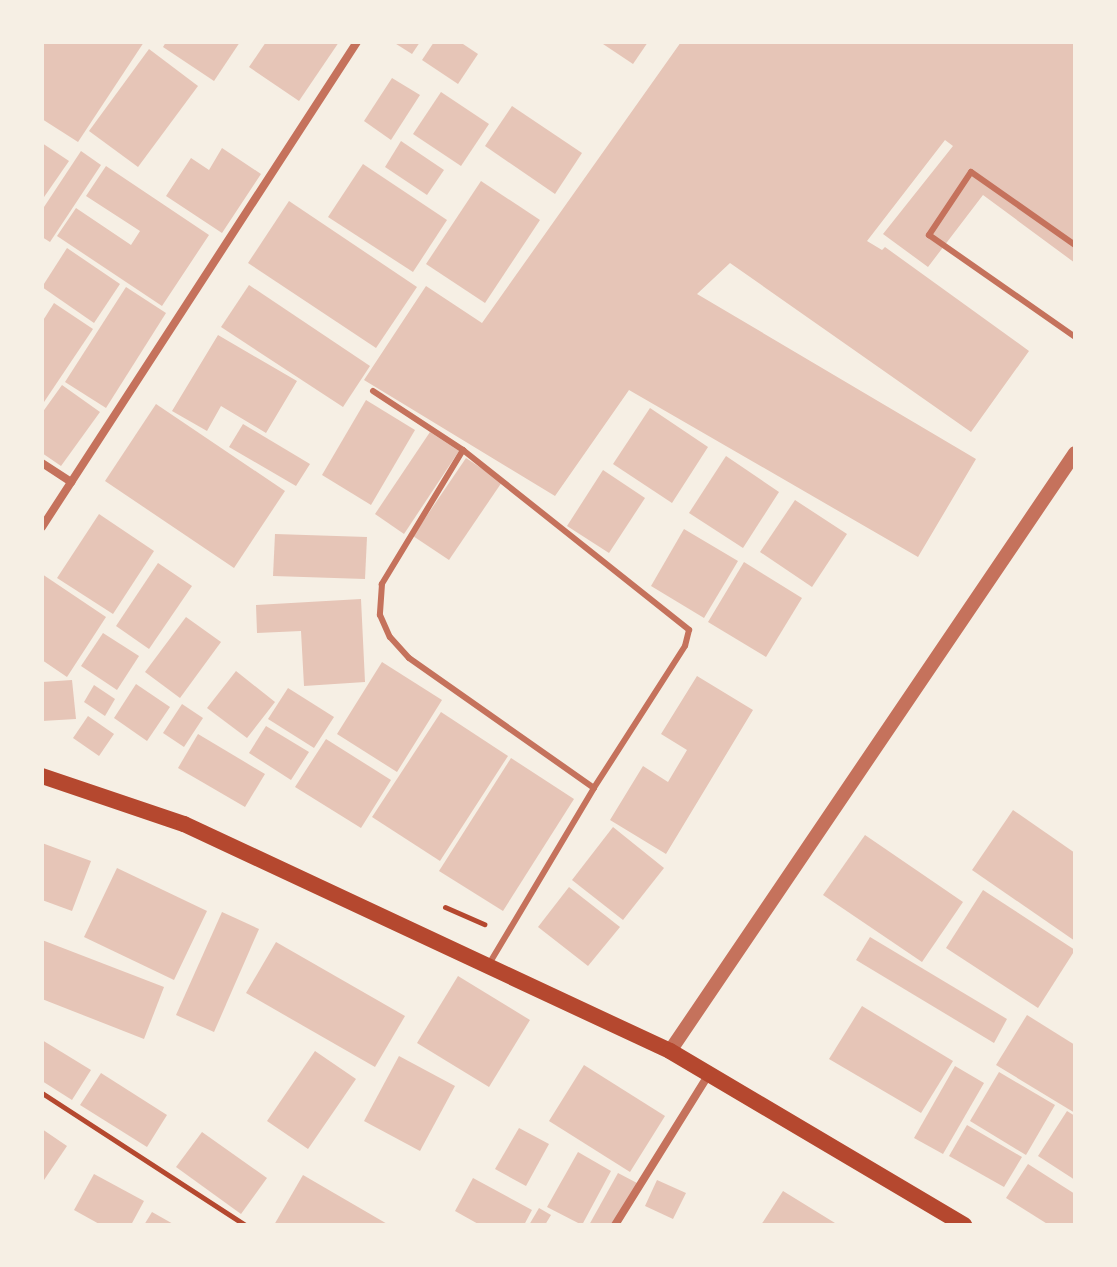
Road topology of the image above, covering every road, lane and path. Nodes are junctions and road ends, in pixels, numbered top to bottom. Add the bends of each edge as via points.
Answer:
1 (357, 42) edge
2 (1075, 245) edge
3 (1075, 337) edge
4 (373, 391) dead end
5 (463, 450) junction
6 (1075, 453) edge
7 (42, 463) edge
8 (71, 482) junction
9 (42, 527) edge
10 (42, 776) edge
11 (594, 788) junction
12 (489, 964) junction
13 (670, 1051) junction
14 (709, 1074) junction
15 (42, 1093) edge
16 (245, 1225) edge
17 (615, 1225) edge
18 (964, 1225) edge

1 - 8 street
2 - 3 lane via 971,172 929,235
4 - 5 lane
5 - 11 lane via 382,584 380,615 390,637 409,658
5 - 11 lane via 689,630 685,646
6 - 13 street
7 - 8 street
8 - 9 street
10 - 12 main road via 184,824
11 - 12 lane
12 - 13 main road
13 - 14 main road
14 - 17 street
14 - 18 main road
15 - 16 path

